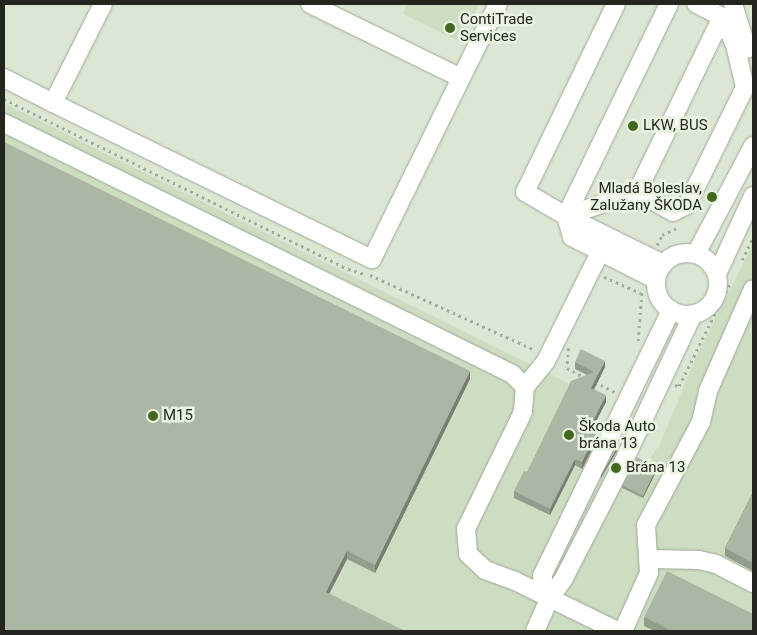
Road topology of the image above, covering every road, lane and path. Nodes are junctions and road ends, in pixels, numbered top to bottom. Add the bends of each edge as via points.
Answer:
1 (102, 4) edge
2 (310, 4) edge
3 (498, 4) edge
4 (616, 4) edge
5 (670, 4) edge
6 (696, 4) edge
7 (727, 10) edge
8 (753, 69) edge
9 (4, 78) edge
10 (461, 78) junction
11 (53, 103) junction
12 (4, 123) edge
13 (753, 146) edge
14 (637, 192) junction
15 (753, 196) edge
16 (566, 216) junction
17 (688, 223) dead end
18 (600, 252) junction
19 (696, 254) junction
20 (653, 269) junction
21 (717, 274) junction
22 (596, 280) dead end
23 (753, 289) edge
24 (641, 293) junction
25 (671, 310) junction
26 (693, 314) junction
27 (569, 344) dead end
28 (636, 344) dead end
29 (618, 385) dead end
30 (525, 387) junction
31 (615, 392) junction
32 (612, 399) dead end
33 (651, 560) junction
34 (753, 583) edge
35 (549, 599) junction
36 (535, 631) edge
37 (617, 631) edge
38 (623, 631) edge

1 - 11 street
2 - 10 street
3 - 10 street
4 - 16 street via 525,192
5 - 16 street
6 - 7 street
7 - 8 street
7 - 14 street
7 - 14 street via 745,87 687,205 673,212
9 - 11 street
10 - 11 street via 372,259
12 - 30 street via 512,374
13 - 19 street
14 - 16 street
15 - 21 street
16 - 18 street via 572,238
16 - 20 street
17 - 20 path via 662,235
18 - 20 street
18 - 30 street via 546,361
19 - 20 street via 678,254
19 - 21 street via 705,258
20 - 24 path
20 - 25 street via 659,297
21 - 26 street via 718,292 714,299
22 - 24 path via 602,277
23 - 33 street via 708,390 702,422 646,525
24 - 28 path
25 - 26 street
25 - 35 street via 542,576
26 - 35 street via 621,467 564,578
27 - 31 path via 571,356 567,368
29 - 31 path
30 - 35 street via 523,412 466,529 465,544 468,554 485,570
31 - 32 path
33 - 34 street via 707,562
33 - 38 street via 649,573
35 - 36 street
35 - 37 street

